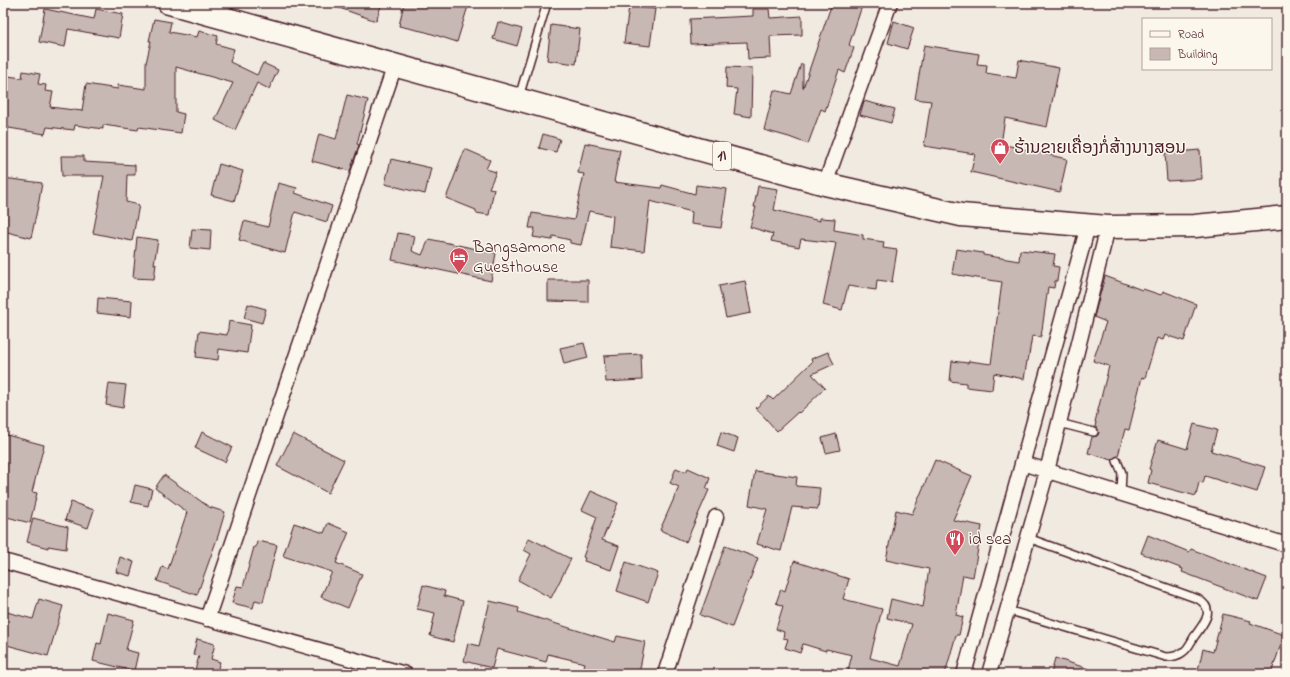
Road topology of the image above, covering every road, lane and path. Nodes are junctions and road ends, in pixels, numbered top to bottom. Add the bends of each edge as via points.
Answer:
1 (169, 3) edge
2 (547, 3) edge
3 (890, 3) edge
4 (395, 65) junction
5 (518, 99) junction
6 (825, 184) junction
7 (1287, 217) edge
8 (1098, 226) junction
9 (1059, 423) junction
10 (1094, 432) dead end
11 (1117, 462) dead end
12 (1022, 463) junction
13 (1047, 471) junction
14 (1121, 493) junction
15 (716, 517) dead end
16 (1028, 538) junction
17 (1287, 545) edge
18 (3, 561) edge
19 (1007, 610) junction
20 (207, 619) junction
21 (405, 674) edge
22 (665, 674) edge
23 (964, 674) edge
24 (989, 674) edge

1 - 4 highway, 1I
2 - 5 lane
3 - 6 street
4 - 5 highway, 1I
4 - 20 street
5 - 6 highway, 1I
6 - 8 highway, 1I via 961,215
7 - 8 highway, 1I via 1195,226
8 - 9 street
8 - 12 street
9 - 10 lane
9 - 13 street
11 - 14 lane via 1122,473
12 - 13 street
12 - 23 street
13 - 14 street
13 - 16 street
14 - 17 street
15 - 22 street
16 - 19 street
16 - 19 lane via 1198,599 1205,603 1208,609 1207,618 1185,651 1173,657 1166,657
18 - 20 street
19 - 24 street
20 - 21 street

